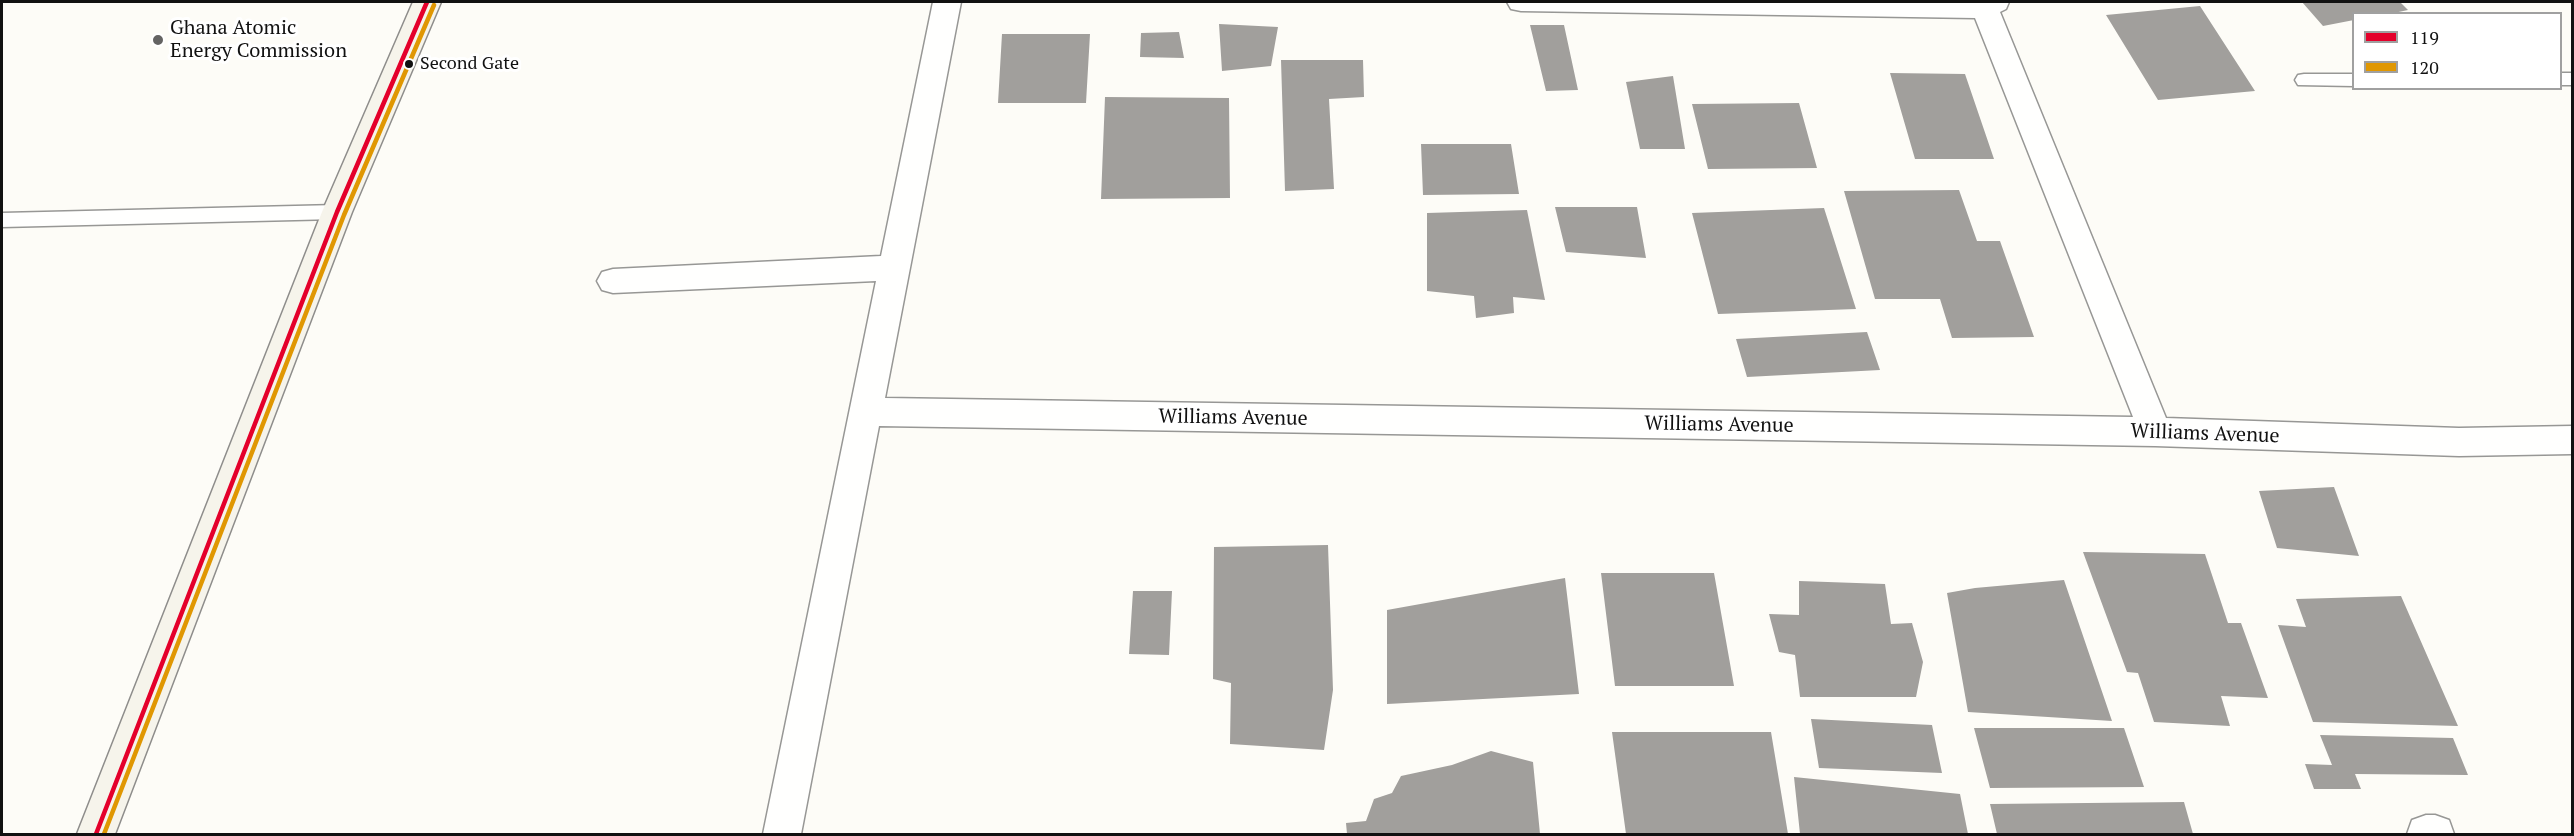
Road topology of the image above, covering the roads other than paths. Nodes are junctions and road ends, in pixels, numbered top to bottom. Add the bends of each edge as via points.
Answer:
1 (428, 2) edge
2 (947, 2) edge
3 (1521, 2) edge
4 (1990, 5) edge
5 (2304, 80) dead end
6 (2352, 80) edge
7 (337, 212) junction
8 (2, 220) edge
9 (895, 268) junction
10 (614, 281) dead end
11 (866, 412) junction
12 (2155, 432) junction
13 (2572, 440) edge
14 (96, 834) edge
15 (782, 834) edge

1 - 7 main road
2 - 9 street
3 - 4 street
4 - 12 street
5 - 6 lane
7 - 8 lane
7 - 14 main road
9 - 10 street
9 - 11 street
11 - 12 street, Williams Avenue
11 - 15 street
12 - 13 street, Williams Avenue via 2459,442

